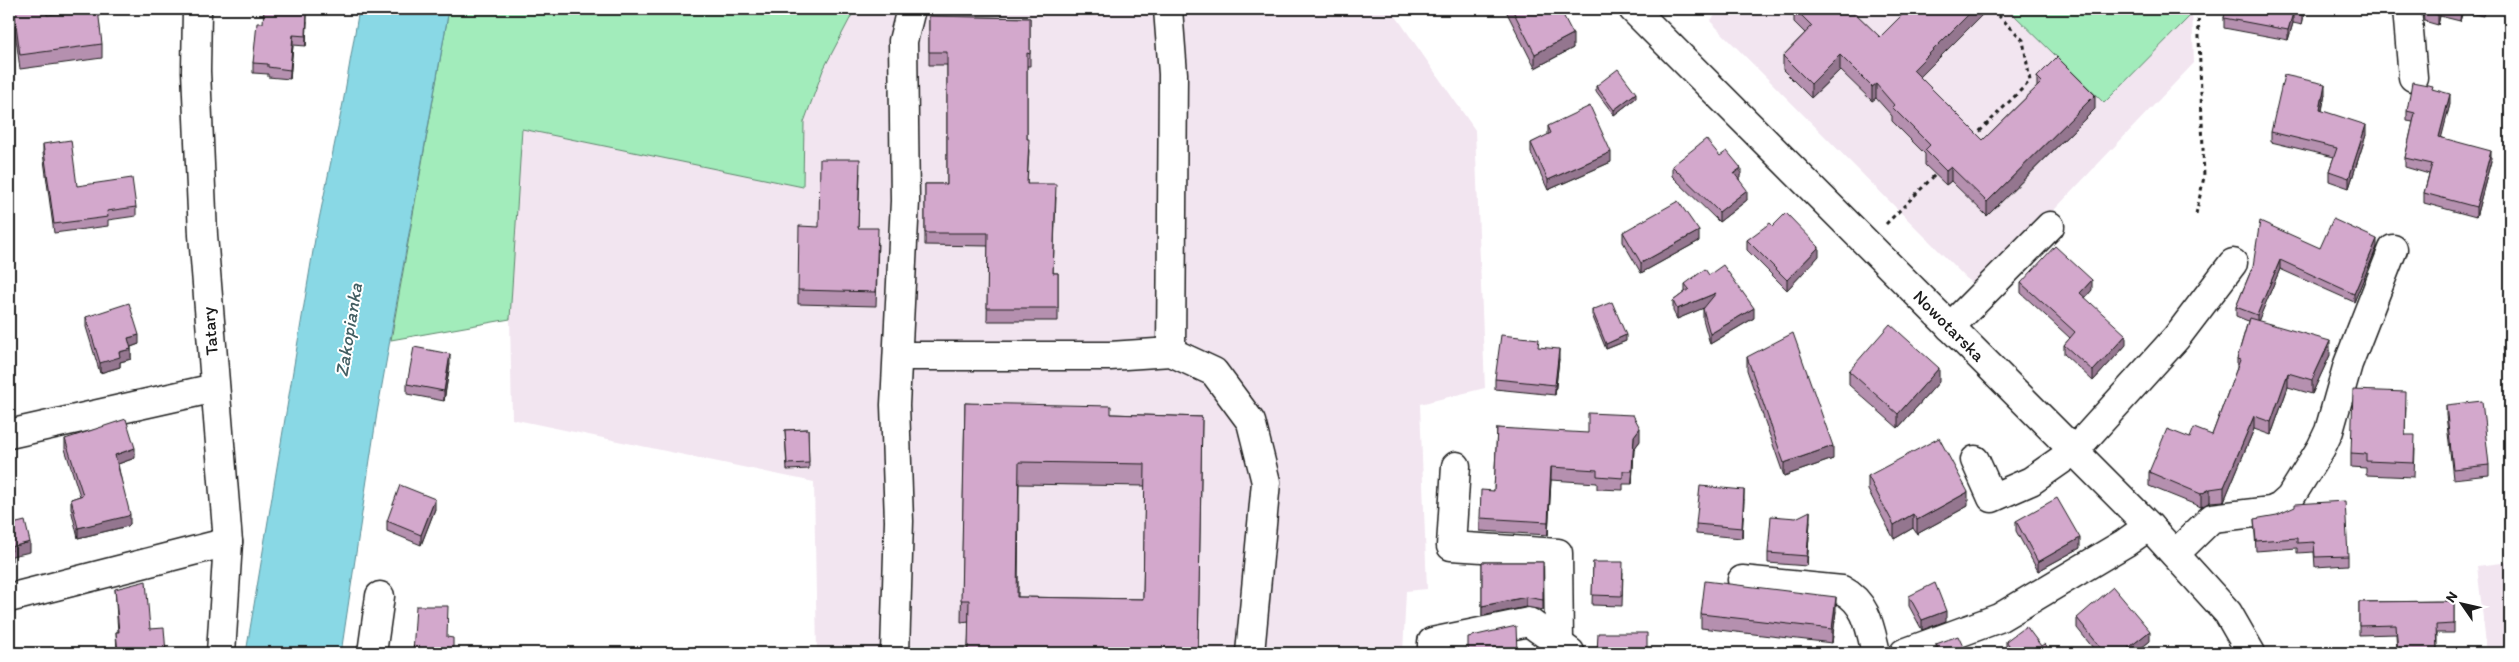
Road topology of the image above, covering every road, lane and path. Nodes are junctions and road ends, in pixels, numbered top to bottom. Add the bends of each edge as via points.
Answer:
1 (197, 9) edge
2 (911, 9) edge
3 (1168, 9) edge
4 (1633, 9) edge
5 (2004, 9) edge
6 (2198, 9) edge
7 (2407, 9) edge
8 (2412, 77) dead end
9 (1970, 140) edge
10 (1935, 175) edge
11 (2196, 214) dead end
12 (2050, 226) dead end
13 (1880, 230) dead end
14 (2393, 249) dead end
15 (2233, 263) dead end
16 (1950, 327) junction
17 (1172, 352) junction
18 (899, 356) junction
19 (215, 388) junction
20 (9, 434) edge
21 (2074, 451) junction
22 (1975, 460) dead end
23 (1456, 466) dead end
24 (2149, 526) junction
25 (228, 542) junction
26 (2175, 554) junction
27 (1742, 580) dead end
28 (380, 596) dead end
29 (9, 598) edge
30 (1565, 649) edge
31 (221, 653) edge
32 (372, 653) edge
33 (895, 653) edge
34 (1250, 653) edge
35 (1432, 653) edge
36 (1876, 653) edge
37 (1904, 653) edge
38 (2251, 653) edge

1 - 19 main road, Tatary via 202,235
2 - 18 main road via 903,42 905,200
3 - 17 main road via 1173,74
4 - 16 main road, Nowotarska
5 - 9 path via 1998,15 2023,40 2030,81
6 - 11 path via 2204,177
7 - 8 main road
10 - 13 path
12 - 16 main road
14 - 26 main road via 2348,364 2321,448 2290,498 2270,511 2212,518
15 - 21 main road via 2176,338
16 - 21 main road, Nowotarska
17 - 18 main road via 1110,356
17 - 34 main road via 1214,372 1251,422 1266,482
18 - 33 main road
19 - 20 main road
19 - 25 main road, Tatary
21 - 22 main road via 2031,481 1992,498
21 - 24 main road, Nowotarska
23 - 30 main road via 1451,546 1558,553
24 - 26 main road, Nowotarska
24 - 37 main road via 1999,618
25 - 29 main road
25 - 31 main road, Tatary
26 - 38 main road, Nowotarska via 2228,613
27 - 36 main road via 1842,590 1853,596 1867,615
28 - 32 main road
30 - 35 main road via 1529,622 1432,642

